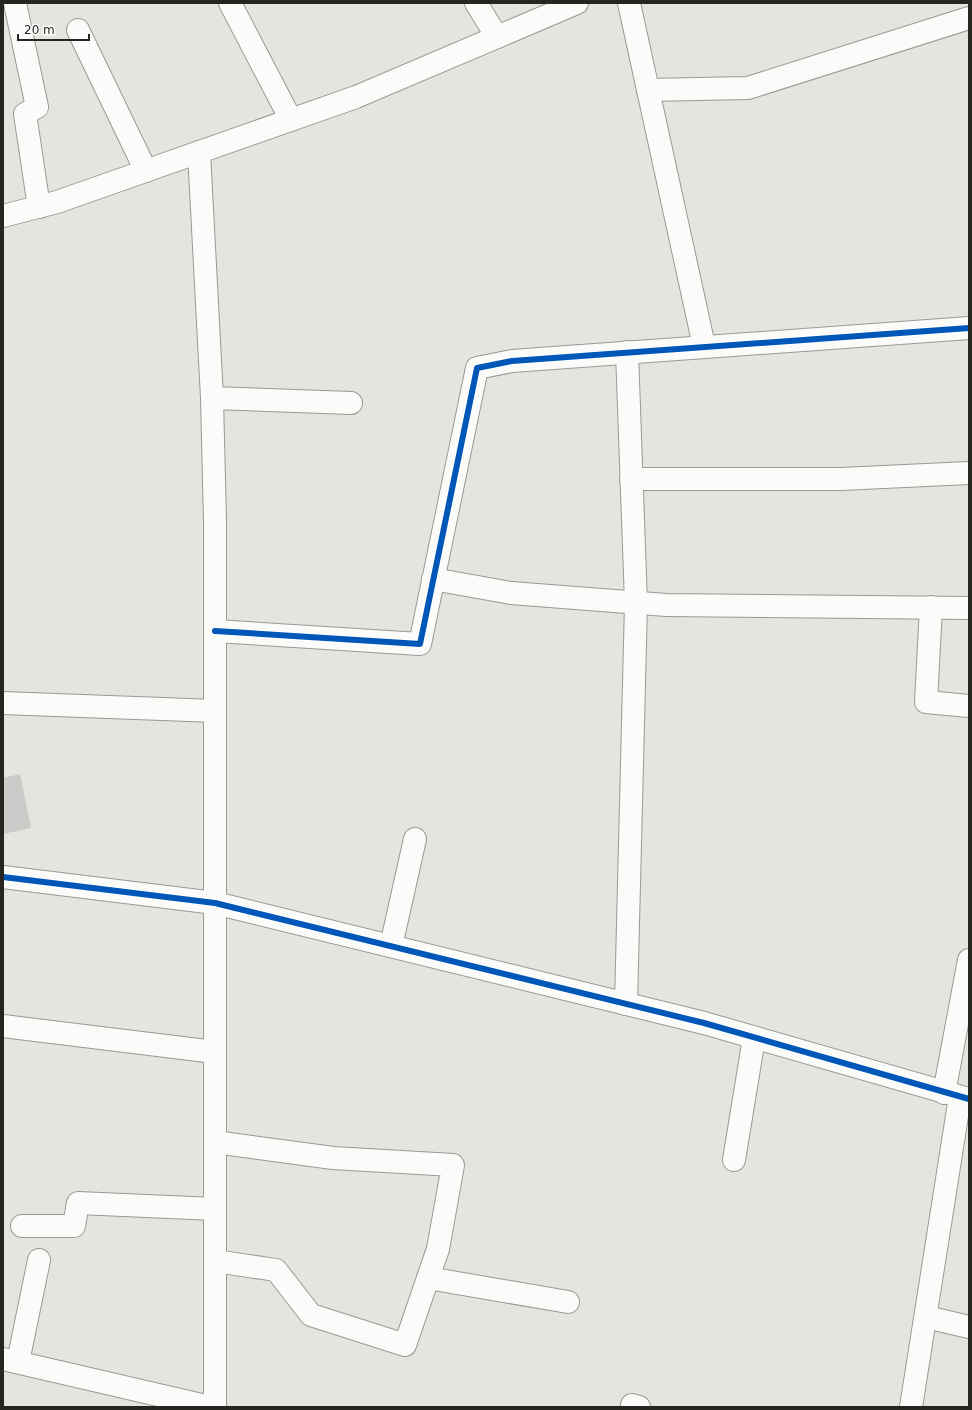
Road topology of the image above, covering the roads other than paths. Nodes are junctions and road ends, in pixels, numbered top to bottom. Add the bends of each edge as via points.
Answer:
1 (15, 3) edge
2 (230, 3) edge
3 (476, 3) edge
4 (577, 3) edge
5 (629, 3) edge
6 (969, 18) edge
7 (78, 30) dead end
8 (497, 37) junction
9 (648, 90) junction
10 (291, 120) junction
11 (199, 152) junction
12 (146, 171) junction
13 (39, 207) junction
14 (3, 216) edge
15 (969, 328) edge
16 (704, 346) junction
17 (627, 352) junction
18 (212, 398) junction
19 (351, 403) dead end
20 (969, 473) edge
21 (631, 479) junction
22 (433, 579) junction
23 (636, 603) junction
24 (931, 608) junction
25 (969, 608) edge
26 (215, 631) junction
27 (3, 704) edge
28 (969, 706) edge
29 (215, 711) junction
30 (414, 839) dead end
31 (3, 877) edge
32 (215, 903) junction
33 (392, 946) junction
34 (969, 960) edge
35 (626, 1004) junction
36 (3, 1026) edge
37 (754, 1038) junction
38 (215, 1052) junction
39 (957, 1097) edge
40 (215, 1142) junction
41 (734, 1160) dead end
42 (215, 1209) junction
43 (22, 1226) dead end
44 (39, 1260) dead end
45 (215, 1261) junction
46 (428, 1278) junction
47 (568, 1302) dead end
48 (926, 1317) junction
49 (969, 1327) edge
50 (10, 1361) edge
51 (210, 1407) edge
52 (215, 1407) edge
53 (911, 1407) edge

1 - 13 street via 37,107 25,114
2 - 10 street
3 - 8 street
4 - 8 street
5 - 9 street
6 - 9 street via 748,88
7 - 12 street
8 - 10 street via 356,97
9 - 16 street
10 - 11 street
11 - 12 street
11 - 18 street
12 - 13 street
13 - 14 street
15 - 16 street
16 - 17 street
17 - 21 street
17 - 22 street via 512,361 477,368
18 - 19 street
18 - 26 street
20 - 21 street via 841,479
21 - 23 street
22 - 23 street via 511,592
22 - 26 street via 420,644
23 - 24 street via 666,606
23 - 35 street
24 - 25 street
24 - 28 street via 926,702
26 - 29 street
27 - 29 street
29 - 32 street
30 - 33 street
31 - 32 street
32 - 33 street
32 - 38 street
33 - 35 street
34 - 39 street
35 - 37 street
36 - 38 street
37 - 39 street
37 - 41 street
38 - 40 street
39 - 48 street
40 - 42 street
40 - 46 street via 333,1158 453,1166 438,1249
42 - 43 street via 78,1203 74,1226
42 - 45 street
44 - 50 street
45 - 46 street via 276,1270 311,1315 405,1345
45 - 52 street
46 - 47 street
48 - 49 street
48 - 53 street
50 - 51 street

